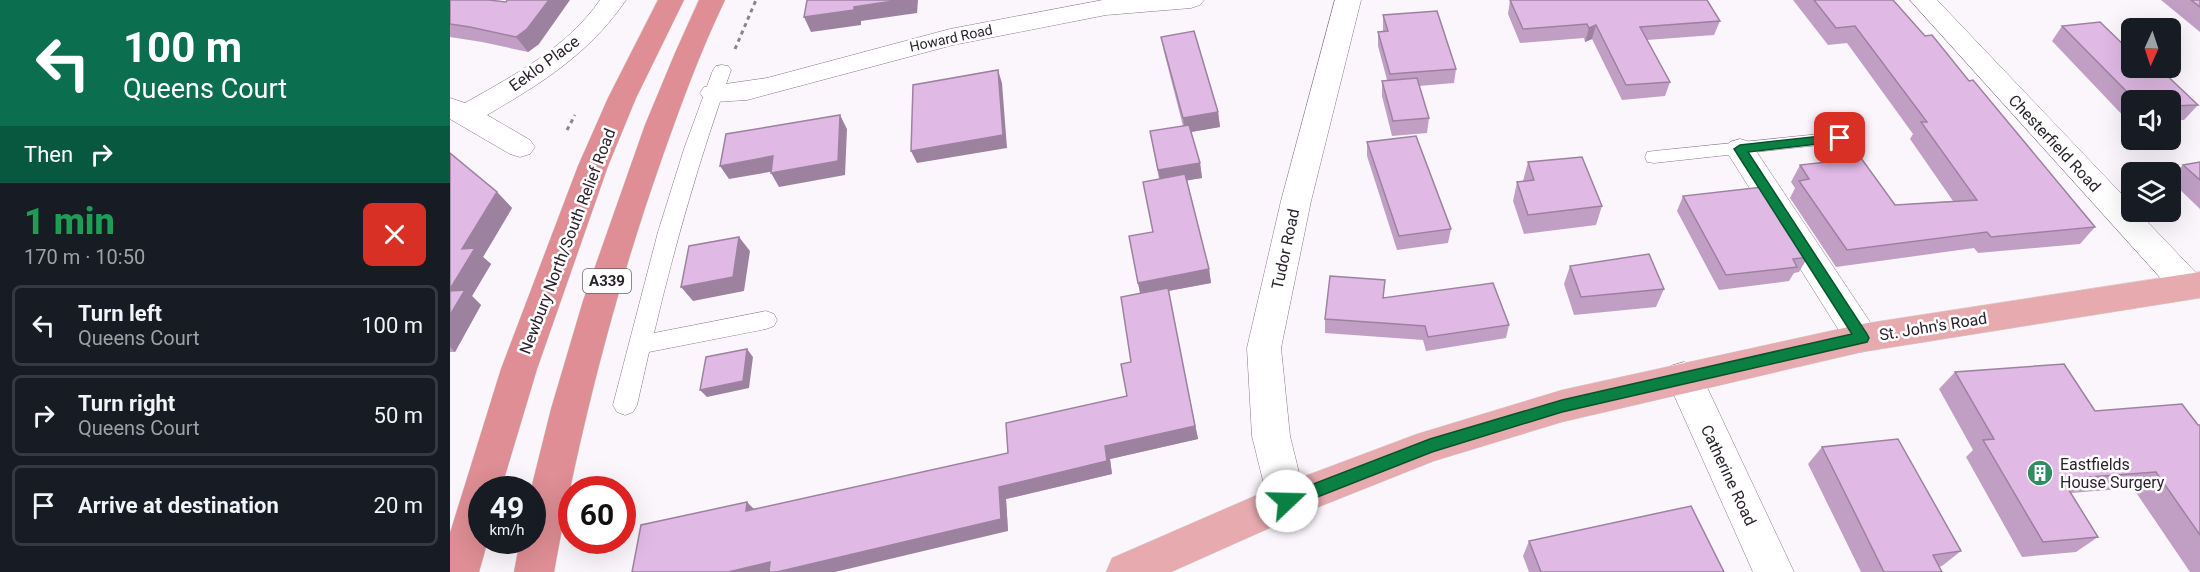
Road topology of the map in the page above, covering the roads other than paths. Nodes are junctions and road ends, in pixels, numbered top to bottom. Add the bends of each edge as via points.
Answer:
1 (613, 0) edge
2 (671, 0) edge
3 (712, 0) edge
4 (1191, 0) edge
5 (1348, 0) edge
6 (1923, 0) edge
7 (718, 82) joint
8 (458, 111) edge
9 (1840, 138) dead end
10 (520, 147) dead end
11 (1740, 149) junction
12 (1654, 157) dead end
13 (2194, 286) edge
14 (766, 320) dead end
15 (1862, 338) junction
16 (639, 345) junction
17 (1684, 377) junction
18 (625, 405) dead end
19 (486, 476) edge
20 (1287, 501) junction
21 (468, 540) edge
22 (459, 572) edge
23 (534, 572) edge
24 (1126, 572) edge
25 (1774, 572) edge

1 - 8 street, Eeklo Place via 605,14 533,75
2 - 19 highway, Newbury North/South Relief Road via 593,166 519,369
3 - 23 highway, A339 via 690,44 630,204 579,378
4 - 7 street, Howard Road via 1106,7 950,37 747,91
5 - 20 street, Tudor Road via 1296,201 1264,348 1271,436
6 - 13 street, Chesterfield Road
7 - 16 lane via 668,232
8 - 10 street
9 - 11 lane
11 - 12 lane
11 - 15 street
13 - 15 main road, St. John's Road
14 - 16 lane
15 - 17 main road, St. John's Road
16 - 18 lane
17 - 20 main road, St. John's Road via 1562,406 1430,446
17 - 25 street, Catherine Road
20 - 24 main road, St. John's Road
21 - 22 highway, Newbury North/South Relief Road

